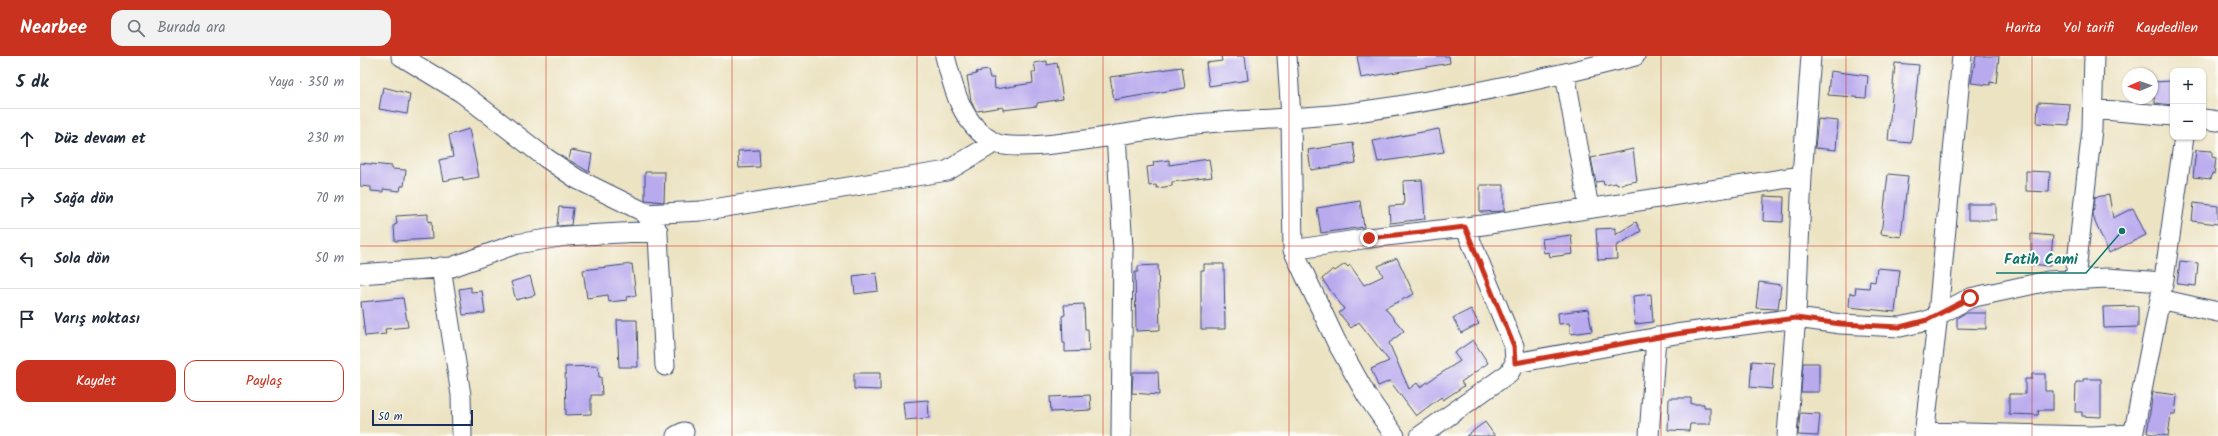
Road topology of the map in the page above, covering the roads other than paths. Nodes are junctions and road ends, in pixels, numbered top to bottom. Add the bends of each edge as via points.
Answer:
1 (945, 56) edge
2 (1287, 56) edge
3 (1635, 56) edge
4 (1811, 56) edge
5 (1962, 56) edge
6 (2094, 56) edge
7 (405, 57) edge
8 (1565, 73) junction
9 (2093, 110) junction
10 (2170, 116) edge
11 (1291, 117) junction
12 (2206, 119) edge
13 (2218, 121) edge
14 (1116, 135) junction
15 (2184, 140) edge
16 (994, 143) junction
17 (1802, 176) junction
18 (1589, 208) junction
19 (644, 214) junction
20 (1465, 227) junction
21 (658, 231) junction
22 (1293, 250) junction
23 (441, 268) junction
24 (360, 274) edge
25 (2075, 280) junction
26 (2162, 291) junction
27 (2218, 312) edge
28 (1938, 314) junction
29 (1796, 318) junction
30 (1656, 337) junction
31 (1515, 363) junction
32 (665, 366) dead end
33 (1924, 434) edge
34 (2133, 435) edge
35 (462, 436) edge
36 (1121, 436) edge
37 (1395, 436) edge
38 (1420, 436) edge
39 (1648, 436) edge
40 (1787, 436) edge

1 - 16 street via 956,99 970,123
2 - 11 street
3 - 8 street
4 - 17 street
5 - 28 street
6 - 9 street
7 - 19 street via 462,93 571,175
8 - 11 street via 1434,101 1347,113
8 - 18 street
9 - 10 street
9 - 25 street
11 - 14 street via 1177,126
11 - 22 street
12 - 13 street
14 - 16 street via 1033,146
14 - 36 street via 1123,248
15 - 26 street
16 - 19 street via 947,171 701,211
17 - 18 street
17 - 29 street
18 - 20 street
19 - 21 street via 654,221
20 - 22 street
20 - 31 street via 1514,346
21 - 23 street via 566,236 516,244 452,267
21 - 32 street via 663,288
22 - 37 street via 1336,341 1367,396
23 - 24 street
23 - 35 street via 461,395
25 - 26 street via 2107,278
25 - 28 street via 2048,281 1970,298
26 - 27 street
26 - 34 street
28 - 29 street via 1927,320 1900,327 1841,324
28 - 33 street
29 - 30 street
29 - 40 street
30 - 31 street
30 - 39 street
31 - 38 street via 1509,372
33 - 34 street

